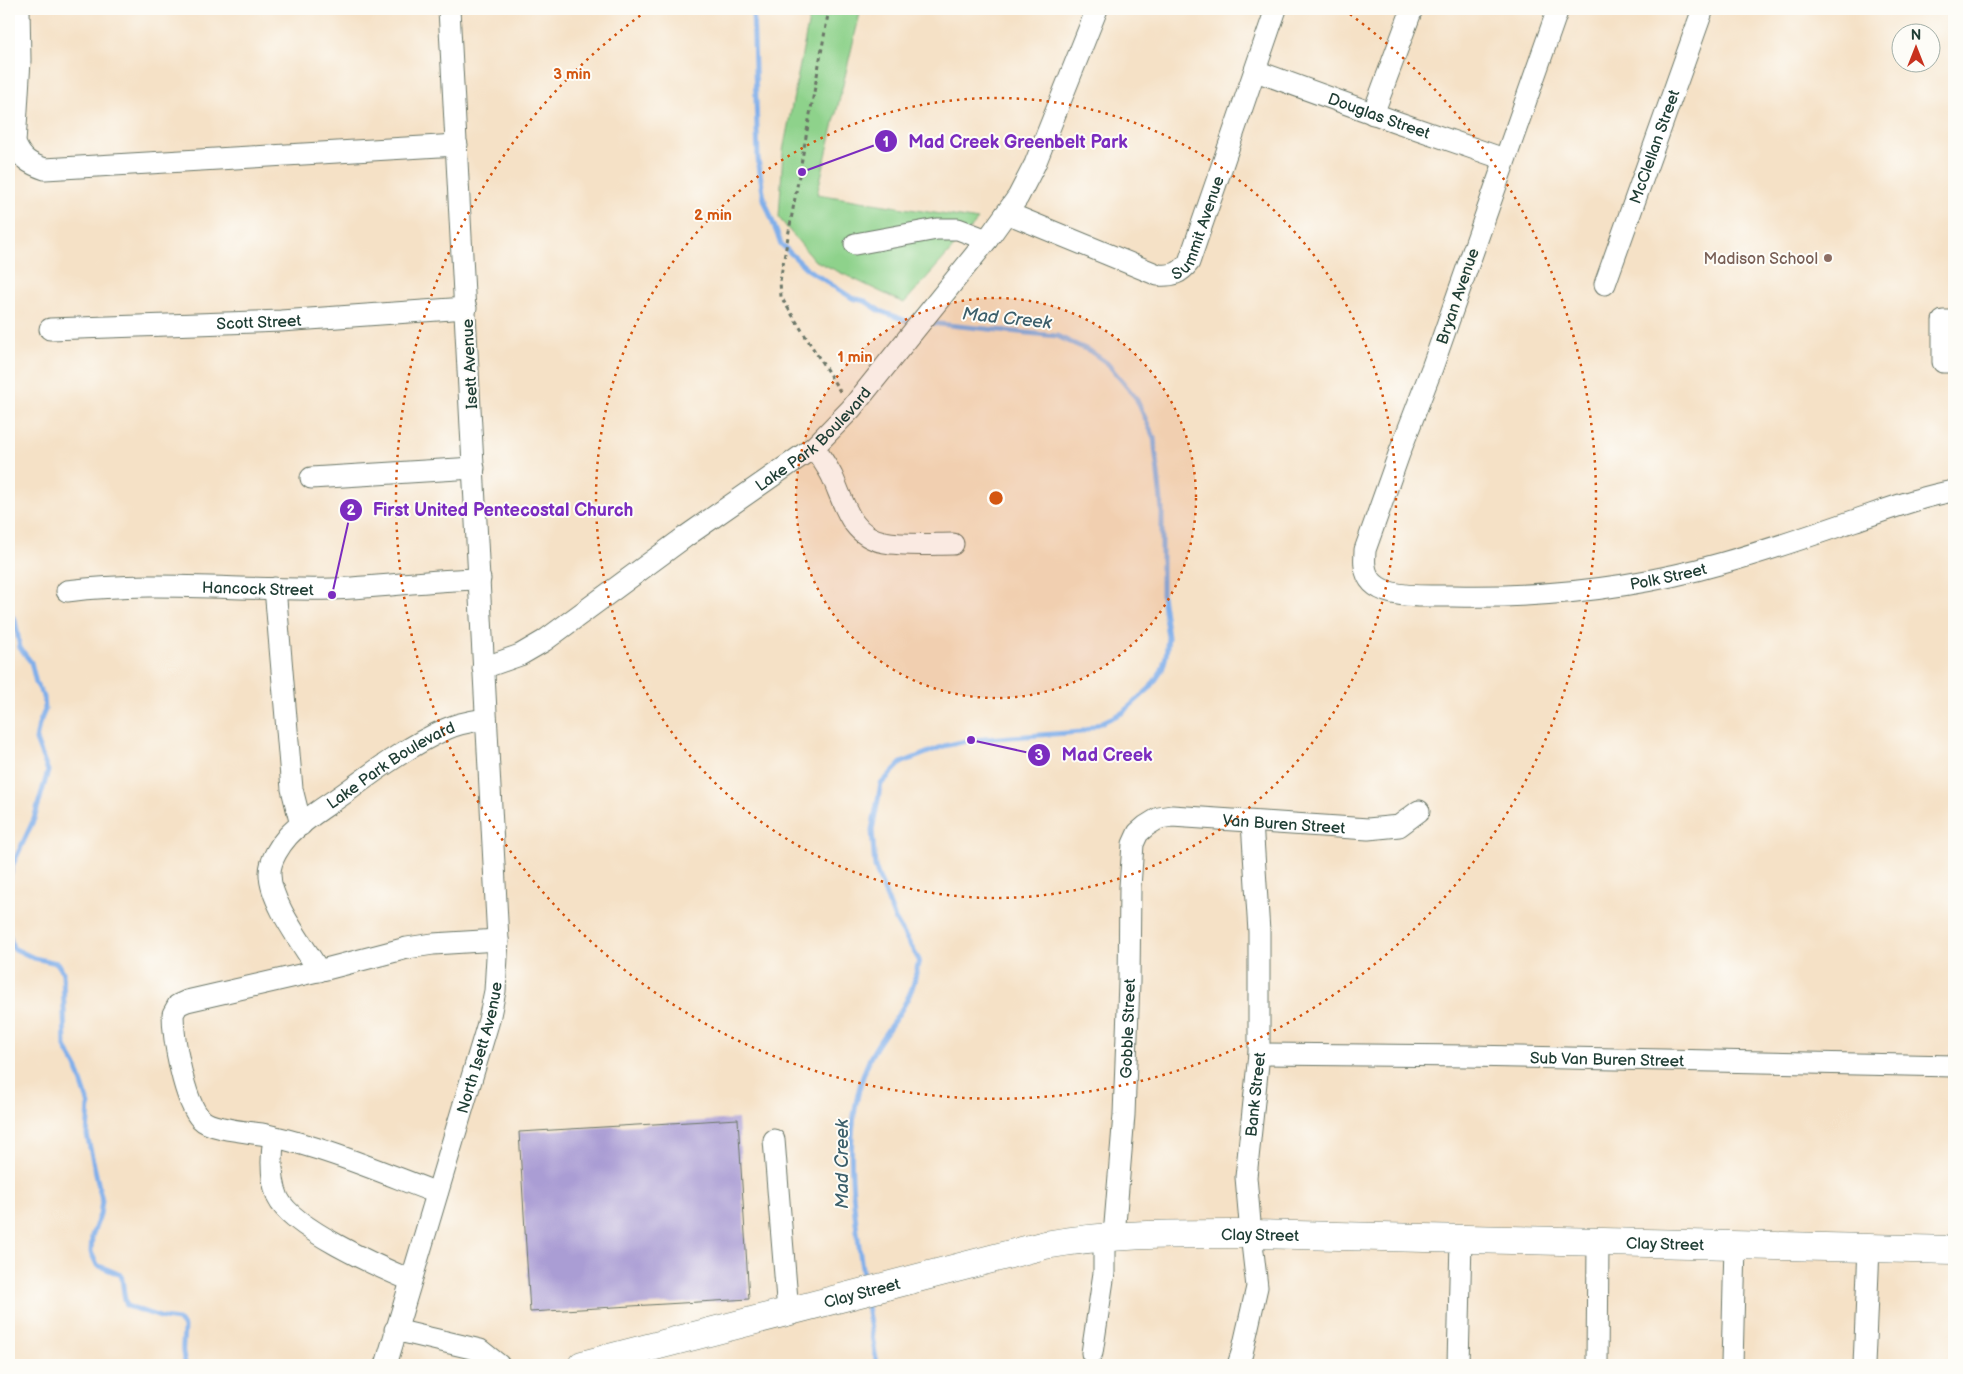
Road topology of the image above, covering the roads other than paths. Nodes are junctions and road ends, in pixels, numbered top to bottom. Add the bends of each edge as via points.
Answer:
1 (19, 9) edge
2 (449, 9) edge
3 (1096, 9) edge
4 (1276, 9) edge
5 (1412, 9) edge
6 (1558, 9) edge
7 (1704, 9) edge
8 (1256, 71) junction
9 (1373, 114) junction
10 (457, 145) junction
11 (1504, 159) junction
12 (1006, 214) junction
13 (987, 240) junction
14 (855, 244) dead end
15 (1605, 284) dead end
16 (466, 308) junction
17 (1954, 321) edge
18 (50, 329) dead end
19 (1954, 362) edge
20 (814, 447) junction
21 (474, 468) junction
22 (311, 478) dead end
23 (1954, 491) edge
24 (953, 544) dead end
25 (480, 579) junction
26 (1373, 583) joint
27 (275, 588) junction
28 (67, 591) dead end
29 (483, 668) junction
30 (486, 718) junction
31 (1419, 810) dead end
32 (1252, 822) junction
33 (301, 825) junction
34 (1146, 826) joint
35 (498, 940) junction
36 (319, 971) junction
37 (1259, 1054) junction
38 (1954, 1066) edge
39 (274, 1137) junction
40 (774, 1140) dead end
41 (437, 1193) junction
42 (1250, 1234) junction
43 (1109, 1236) junction
44 (1461, 1240) junction
45 (1598, 1242) junction
46 (1735, 1245) junction
47 (1869, 1248) junction
48 (1954, 1250) edge
49 (410, 1280) junction
50 (788, 1312) junction
51 (395, 1330) junction
52 (1092, 1353) dead end
53 (386, 1365) edge
54 (499, 1365) edge
55 (582, 1365) edge
56 (1238, 1365) edge
57 (1458, 1365) edge
58 (1597, 1365) edge
59 (1732, 1365) edge
60 (1864, 1365) edge

1 - 10 street via 20,60 15,143 27,162 45,170
2 - 10 street, Isett Avenue
3 - 12 street, Lake Park Boulevard via 1035,164
4 - 8 street, Summit Avenue
5 - 9 street
6 - 11 street, Bryan Avenue
7 - 15 street, McClellan Street
8 - 9 street, Douglas Street
8 - 12 street, Summit Avenue via 1189,262 1182,272 1169,276 1158,274
9 - 11 street, Douglas Street
10 - 16 street, Isett Avenue
11 - 26 street, Bryan Avenue via 1365,550 1364,566
12 - 13 street, Lake Park Boulevard
13 - 14 street via 958,229
13 - 20 street, Lake Park Boulevard via 851,409
16 - 18 street, Scott Street via 281,321
16 - 21 street, Isett Avenue
17 - 19 street via 1944,321 1943,354 1943,362
20 - 24 street via 833,477 845,510 866,536 884,542
20 - 29 street, Lake Park Boulevard via 544,641 520,655
21 - 22 street
21 - 25 street, Isett Avenue
23 - 26 street, Polk Street via 1903,504 1722,564 1626,584 1538,595 1482,597 1401,595 1385,592
25 - 27 street, Hancock Street via 332,589
25 - 29 street, Isett Avenue
27 - 28 street, Hancock Street via 161,585
27 - 33 street via 292,789
29 - 30 street, Isett Avenue
30 - 33 street, Lake Park Boulevard via 460,723 433,735 368,775
30 - 35 street, North Isett Avenue
31 - 32 street, Van Buren Street via 1399,826 1388,828
32 - 34 street, Van Buren Street via 1172,816 1159,818
32 - 37 street, Bank Street via 1259,932
33 - 36 street, Lake Park Boulevard via 280,846 270,872 279,906
34 - 43 street, Gobble Street via 1133,844 1124,1114
35 - 36 street via 407,948
35 - 41 street, North Isett Avenue via 490,1020
36 - 39 street via 187,1001 178,1005 173,1014 188,1094 202,1121 221,1128
37 - 38 street, Sub Van Buren Street
37 - 42 street, Bank Street via 1246,1177
39 - 41 street via 321,1149
39 - 49 street via 271,1169 279,1198 288,1211 368,1263
40 - 50 street
41 - 49 street, North Isett Avenue
42 - 43 main road, Clay Street
42 - 44 main road, Clay Street
42 - 56 street, Bank Street via 1257,1287
43 - 50 main road, Clay Street via 1045,1245
43 - 52 street, Gobble Street
44 - 45 main road, Clay Street
44 - 57 street
45 - 46 main road, Clay Street
45 - 58 street
46 - 47 main road, Clay Street
46 - 59 street
47 - 48 main road, Clay Street
47 - 60 street
49 - 51 street, North Isett Avenue
50 - 55 main road, Clay Street
51 - 53 street, North Isett Avenue
51 - 54 street via 480,1350

